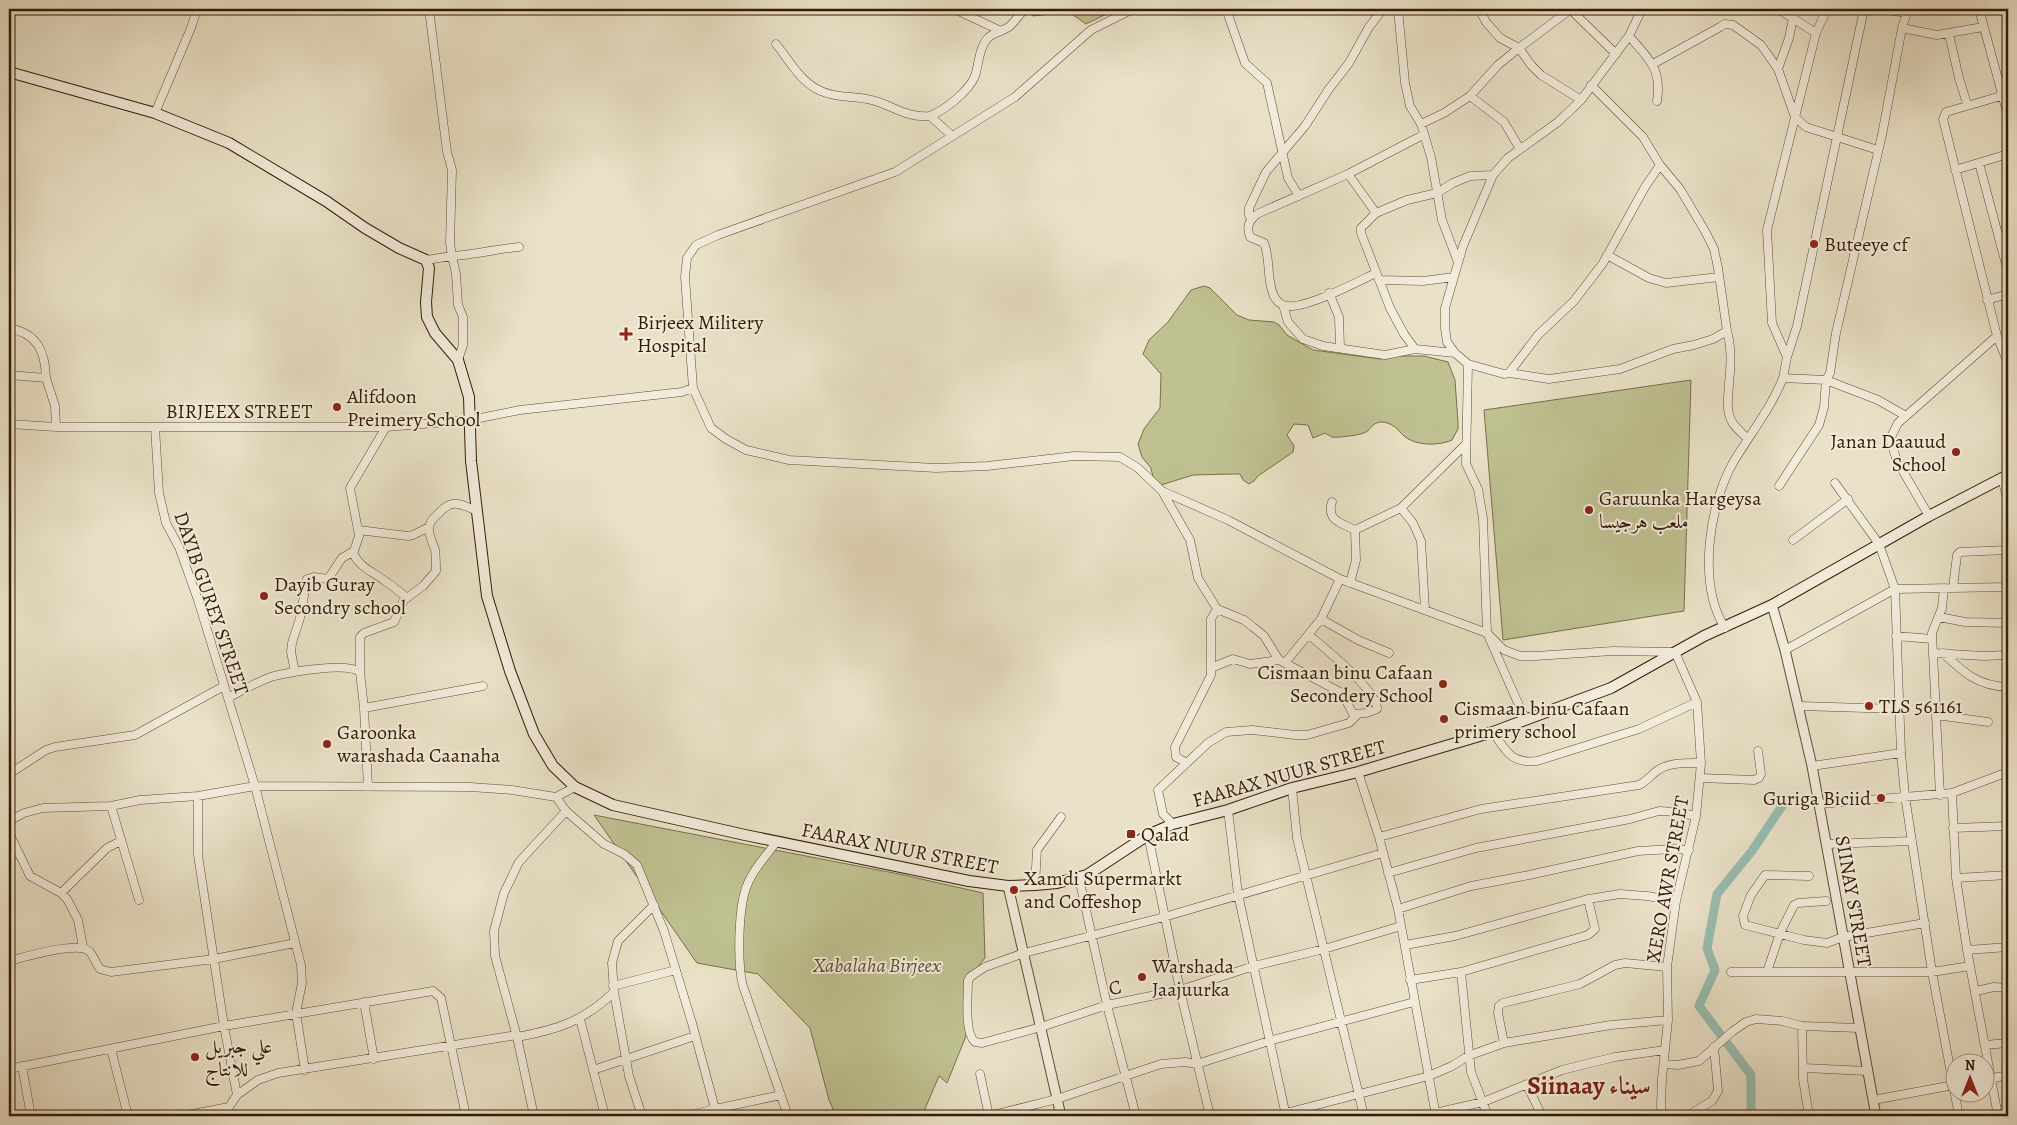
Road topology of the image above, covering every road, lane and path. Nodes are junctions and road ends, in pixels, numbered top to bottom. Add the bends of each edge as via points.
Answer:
1 (197, 9) edge
2 (430, 9) edge
3 (954, 9) edge
4 (1025, 9) edge
5 (1133, 9) edge
6 (1226, 9) edge
7 (1383, 9) edge
8 (1398, 9) edge
9 (1479, 9) edge
10 (1570, 9) edge
11 (1642, 9) edge
12 (1778, 9) edge
13 (1827, 9) edge
14 (1864, 9) edge
15 (1884, 9) edge
16 (1979, 9) edge
17 (1907, 11) edge
18 (1793, 18) junction
19 (1983, 27) junction
20 (1902, 28) junction
21 (1001, 31) junction
22 (1816, 33) junction
23 (1949, 34) junction
24 (1629, 36) junction
25 (776, 44) dead end
26 (1519, 48) junction
27 (1616, 54) junction
28 (1653, 64) junction
29 (1778, 69) junction
30 (9, 72) edge
31 (1591, 85) junction
32 (2006, 95) edge
33 (1470, 96) junction
34 (1582, 100) junction
35 (1657, 101) dead end
36 (1967, 104) junction
37 (155, 113) junction
38 (930, 116) junction
39 (2008, 116) edge
40 (1795, 117) junction
41 (1421, 124) junction
42 (951, 136) junction
43 (1424, 136) junction
44 (1837, 138) junction
45 (1520, 150) junction
46 (1878, 150) junction
47 (1282, 152) junction
48 (2008, 154) edge
49 (1979, 163) junction
50 (1660, 165) junction
51 (1955, 170) junction
52 (1348, 174) junction
53 (1493, 175) junction
54 (1437, 193) junction
55 (1299, 196) junction
56 (1376, 213) junction
57 (1251, 219) junction
58 (519, 247) dead end
59 (1607, 255) junction
60 (452, 256) junction
61 (426, 260) junction
62 (1458, 262) junction
63 (2008, 272) edge
64 (1377, 277) junction
65 (1454, 277) junction
66 (1719, 277) junction
67 (1329, 294) junction
68 (2008, 294) edge
69 (1987, 300) junction
70 (1283, 305) junction
71 (9, 328) edge
72 (1727, 331) junction
73 (1997, 336) junction
74 (1340, 347) junction
75 (1415, 349) junction
76 (1455, 353) junction
77 (1787, 357) junction
78 (458, 360) junction
79 (2008, 363) edge
80 (1468, 364) junction
81 (1508, 373) junction
82 (9, 375) edge
83 (46, 378) junction
84 (1783, 378) junction
85 (1826, 380) junction
86 (693, 388) junction
87 (1906, 416) junction
88 (470, 420) junction
89 (9, 424) edge
90 (56, 427) junction
91 (155, 427) junction
92 (386, 427) junction
93 (1748, 439) junction
94 (1466, 444) junction
95 (2005, 477) edge
96 (1835, 484) dead end
97 (1779, 486) dead end
98 (1162, 491) junction
99 (1848, 499) junction
100 (1332, 502) dead end
101 (2008, 502) edge
102 (1401, 508) junction
103 (477, 511) junction
104 (1929, 516) junction
105 (429, 527) junction
106 (358, 530) junction
107 (1354, 530) junction
108 (1792, 540) dead end
109 (1880, 544) junction
110 (2008, 550) edge
111 (353, 553) junction
112 (1340, 579) junction
113 (1350, 583) junction
114 (2008, 587) edge
115 (1944, 588) junction
116 (1953, 588) junction
117 (1895, 589) junction
118 (407, 598) junction
119 (1772, 606) junction
120 (1217, 609) junction
121 (1425, 610) junction
122 (1939, 617) junction
123 (1321, 619) junction
124 (2008, 623) edge
125 (1725, 628) junction
126 (1487, 633) junction
127 (1309, 635) junction
128 (1896, 636) junction
129 (1932, 639) junction
130 (1785, 650) junction
131 (1674, 652) junction
132 (1389, 653) dead end
133 (1933, 653) junction
134 (1943, 653) junction
135 (2008, 654) edge
136 (1282, 661) junction
137 (1212, 668) junction
138 (295, 672) junction
139 (360, 672) junction
140 (224, 686) junction
141 (483, 686) dead end
142 (2008, 687) edge
143 (228, 698) junction
144 (1696, 702) junction
145 (1799, 706) junction
146 (364, 708) junction
147 (1899, 709) junction
148 (1358, 714) junction
149 (1936, 715) junction
150 (1525, 720) junction
151 (1988, 722) dead end
152 (1494, 732) junction
153 (1758, 751) dead end
154 (1901, 753) junction
155 (1187, 763) junction
156 (1701, 763) junction
157 (1812, 766) junction
158 (1358, 772) junction
159 (2008, 772) edge
160 (9, 774) edge
161 (1700, 778) junction
162 (255, 786) junction
163 (368, 787) junction
164 (574, 787) junction
165 (1292, 788) junction
166 (1952, 793) junction
167 (1940, 795) junction
168 (198, 796) junction
169 (1905, 796) junction
170 (556, 797) junction
171 (1818, 804) junction
172 (111, 806) junction
173 (1228, 810) junction
174 (566, 811) junction
175 (1696, 816) junction
176 (1061, 817) dead end
177 (9, 821) edge
178 (1173, 824) junction
179 (2008, 826) edge
180 (1953, 828) junction
181 (9, 833) edge
182 (1148, 835) junction
183 (1378, 836) junction
184 (122, 841) junction
185 (777, 841) junction
186 (1912, 841) junction
187 (1827, 844) junction
188 (1688, 850) junction
189 (1383, 853) junction
190 (1388, 873) junction
191 (2008, 875) edge
192 (1307, 876) junction
193 (1809, 876) dead end
194 (1079, 878) junction
195 (1956, 878) junction
196 (1035, 885) junction
197 (1008, 886) junction
198 (61, 893) junction
199 (1238, 894) junction
200 (1588, 899) junction
201 (139, 900) dead end
202 (1676, 901) junction
203 (1826, 901) dead end
204 (654, 905) junction
205 (1398, 910) junction
206 (1164, 917) junction
207 (1925, 923) junction
208 (1401, 926) junction
209 (1780, 933) junction
210 (1092, 935) junction
211 (1842, 937) junction
212 (295, 943) junction
213 (1405, 945) junction
214 (83, 947) junction
215 (2008, 947) edge
216 (1324, 949) junction
217 (1967, 950) junction
218 (1024, 953) junction
219 (214, 958) junction
220 (9, 960) edge
221 (1254, 966) junction
222 (1667, 966) junction
223 (1970, 966) junction
224 (676, 970) junction
225 (1461, 972) junction
226 (1731, 972) dead end
227 (1767, 972) junction
228 (1849, 972) junction
229 (1932, 972) junction
230 (1410, 980) junction
231 (2008, 988) edge
232 (613, 989) junction
233 (1180, 990) junction
234 (1976, 991) junction
235 (364, 1002) junction
236 (1414, 1002) junction
237 (1107, 1005) junction
238 (296, 1013) junction
239 (580, 1019) junction
240 (1668, 1020) junction
241 (1342, 1022) junction
242 (224, 1026) junction
243 (1802, 1026) junction
244 (1041, 1027) junction
245 (1859, 1028) junction
246 (517, 1036) junction
247 (695, 1036) junction
248 (1269, 1041) junction
249 (1504, 1043) junction
250 (2008, 1043) edge
251 (1716, 1044) junction
252 (1985, 1044) junction
253 (451, 1047) junction
254 (111, 1049) junction
255 (1665, 1050) junction
256 (1948, 1052) edge
257 (1986, 1052) edge
258 (1468, 1056) junction
259 (374, 1059) junction
260 (626, 1059) junction
261 (1197, 1064) junction
262 (1664, 1064) junction
263 (22, 1066) junction
264 (9, 1068) edge
265 (1804, 1068) junction
266 (305, 1070) junction
267 (593, 1070) junction
268 (1866, 1071) junction
269 (980, 1074) dead end
270 (2008, 1075) edge
271 (1125, 1076) junction
272 (1429, 1076) junction
273 (1994, 1078) edge
274 (1527, 1085) junction
275 (1944, 1087) edge
276 (237, 1095) junction
277 (782, 1095) junction
278 (1358, 1095) junction
279 (1057, 1099) junction
280 (1873, 1100) junction
281 (1994, 1101) edge
282 (1483, 1102) junction
283 (1957, 1102) edge
284 (716, 1112) edge
285 (1436, 1114) edge
286 (1286, 1115) edge
287 (31, 1116) edge
288 (128, 1116) edge
289 (182, 1116) edge
290 (466, 1116) edge
291 (534, 1116) edge
292 (605, 1116) edge
293 (642, 1116) edge
294 (687, 1116) edge
295 (788, 1116) edge
296 (989, 1116) edge
297 (1061, 1116) edge
298 (1136, 1116) edge
299 (1210, 1116) edge
300 (1274, 1116) edge
301 (1364, 1116) edge
302 (1488, 1116) edge
303 (1542, 1116) edge
304 (1662, 1116) edge
305 (1687, 1116) edge
306 (1810, 1116) edge
307 (1876, 1116) edge
308 (1959, 1116) edge
309 (1998, 1116) edge

1 - 37 street
2 - 60 street via 447,152 452,170
3 - 21 street
4 - 21 street
5 - 42 street via 1091,30 1016,97
6 - 47 street via 1245,62 1267,83
7 - 47 street via 1349,63
8 - 41 street via 1405,83 1410,106
9 - 26 street via 1500,38
10 - 26 street
10 - 27 street
11 - 24 street
12 - 18 street
13 - 22 street
14 - 44 street
15 - 17 street
16 - 19 street
17 - 20 street
18 - 22 street
18 - 29 street
19 - 23 street
19 - 32 street
20 - 23 street via 1929,34
20 - 46 street
21 - 38 street via 990,36 984,44 968,89 942,111
22 - 40 street
23 - 36 street
24 - 27 street
24 - 28 street
25 - 38 street via 804,79 821,91 868,99 898,112
26 - 33 street via 1498,65
26 - 34 street via 1541,75
27 - 31 street
28 - 29 street via 1726,24 1744,31 1761,45
28 - 35 street via 1659,82
29 - 40 street
30 - 37 main road
31 - 34 street
31 - 50 street via 1643,137
32 - 36 street
32 - 39 street
33 - 41 street
33 - 45 street via 1504,122
34 - 45 street
36 - 51 street via 1946,112 1943,119
37 - 61 main road via 229,144 398,248
38 - 42 street
40 - 44 street via 1806,127
40 - 77 street via 1767,230 1772,323
41 - 43 street
42 - 86 street via 895,172 696,245 687,258 685,277
43 - 52 street
43 - 54 street
44 - 46 street
44 - 77 street via 1797,326
45 - 53 street
46 - 85 street
47 - 55 street via 1288,178
47 - 57 street via 1266,172 1252,201
48 - 49 street
49 - 51 street
49 - 63 street
50 - 59 street
50 - 66 street via 1680,189 1705,231 1714,249
51 - 69 street
52 - 55 street
52 - 56 street
53 - 54 street via 1470,176
53 - 62 street
54 - 56 street via 1407,200
54 - 62 street via 1442,220
55 - 57 street
56 - 64 street via 1361,228 1361,233
57 - 70 street via 1247,230 1250,237 1264,243 1268,252 1270,284 1275,298
58 - 60 street
59 - 66 street via 1649,278 1666,283
59 - 81 street via 1574,300 1538,335
60 - 61 street
60 - 78 street via 458,305 463,316 463,345
61 - 78 main road via 429,268 427,317 435,333
62 - 65 street
64 - 65 street via 1423,281
64 - 67 street
64 - 75 street via 1394,317
65 - 76 street via 1445,328
66 - 72 street
67 - 70 street via 1308,303
67 - 74 street via 1339,316
68 - 69 street
69 - 73 street
70 - 74 street via 1288,322 1303,338 1323,346
71 - 83 street via 25,333 43,351
72 - 81 street via 1713,339 1673,349 1620,369 1549,379
72 - 93 street via 1731,368 1729,415
73 - 79 street
73 - 87 street
74 - 75 street via 1385,355
75 - 76 street
76 - 80 street
77 - 84 street
78 - 88 main road, FAARAX NUUR STREET via 469,398
80 - 81 street
80 - 94 street
82 - 83 street
83 - 90 street via 55,406
84 - 85 street
84 - 93 street
85 - 87 street via 1878,400
85 - 97 street via 1819,426
86 - 88 street, BIRJEEX STREET via 682,392 520,410
86 - 98 street via 711,428 726,440 746,450 789,460 936,468 1074,456 1120,457 1138,468
87 - 104 street via 1898,423 1890,439 1897,461
88 - 92 street, BIRJEEX STREET
88 - 103 main road, FAARAX NUUR STREET
89 - 90 street, BIRJEEX STREET
90 - 91 street, BIRJEEX STREET
91 - 92 street, BIRJEEX STREET
91 - 140 street, DAYIB GUREY STREET via 160,493 166,523 192,582
92 - 106 street via 350,488
93 - 125 street via 1733,463 1718,499 1709,550 1714,600
94 - 102 street
94 - 126 street via 1466,464 1478,489 1483,518
95 - 101 street
95 - 104 main road, FAARAX NUUR STREET
96 - 99 street
98 - 112 street via 1228,520
98 - 120 street via 1190,540 1198,578
99 - 108 street
99 - 109 street
100 - 107 street via 1332,518
102 - 107 street
102 - 121 street via 1413,523 1421,542
103 - 105 street via 449,504 433,518
103 - 164 main road, FAARAX NUUR STREET via 487,596 510,671 534,734 553,766
104 - 109 main road, FAARAX NUUR STREET
105 - 106 street via 408,536
105 - 118 street via 436,571
106 - 111 street
107 - 113 street via 1356,560
109 - 117 street
109 - 119 main road, FAARAX NUUR STREET
110 - 116 street via 1960,552
111 - 118 street via 364,569
111 - 138 street via 342,558 328,579 314,576 307,579 292,643
112 - 113 street
112 - 123 street
113 - 121 street
114 - 116 street
115 - 116 street
115 - 117 street
115 - 122 street
117 - 128 street
117 - 130 street
118 - 139 street via 394,622 360,637
119 - 125 main road, FAARAX NUUR STREET
119 - 130 street, SIINAY STREET
120 - 136 street via 1253,627 1264,636
120 - 137 street via 1211,619
121 - 126 street
122 - 124 street via 1965,622
122 - 129 street
123 - 127 street
123 - 132 street
125 - 131 main road, FAARAX NUUR STREET
126 - 131 street via 1504,650 1520,656 1613,651
126 - 150 street
127 - 136 street
127 - 148 street via 1358,679 1377,705 1377,709
128 - 129 street
128 - 147 street
129 - 133 street
130 - 145 street, SIINAY STREET
131 - 144 street, XERO AWR STREET
131 - 150 main road, FAARAX NUUR STREET via 1611,688
133 - 134 street
133 - 149 street
134 - 135 street
134 - 142 street via 1962,672 1976,680
136 - 137 street via 1250,664 1233,659
136 - 148 street via 1342,693 1352,714
137 - 155 street via 1174,747 1176,757
138 - 139 street via 336,668 356,668
138 - 143 street via 260,682
139 - 146 street
140 - 143 street, DAYIB GUREY STREET
140 - 160 street via 136,735 55,747
141 - 146 street
143 - 162 street, DAYIB GUREY STREET
144 - 152 street via 1639,729 1537,761 1514,758 1506,752
144 - 156 street, XERO AWR STREET
145 - 147 street
145 - 157 street, SIINAY STREET
146 - 163 street
147 - 154 street
148 - 155 street via 1349,723 1307,734 1252,730 1226,732 1208,743
149 - 151 street
149 - 167 street
150 - 152 main road, FAARAX NUUR STREET
152 - 158 main road, FAARAX NUUR STREET
153 - 161 street via 1759,778
154 - 157 street
154 - 169 street
155 - 178 street via 1158,790 1162,814
156 - 161 street, XERO AWR STREET
156 - 183 street via 1666,766 1638,786 1481,809
157 - 171 street, SIINAY STREET
158 - 165 main road, FAARAX NUUR STREET
158 - 183 street
159 - 166 street
161 - 175 street, XERO AWR STREET
162 - 163 street
162 - 168 street
162 - 212 street, DAYIB GUREY STREET
163 - 170 street via 470,786
164 - 170 street
164 - 185 main road, FAARAX NUUR STREET via 613,805
165 - 173 main road, FAARAX NUUR STREET
165 - 192 street via 1297,838
166 - 167 street
166 - 180 street
167 - 169 street
168 - 172 street via 140,800
168 - 219 street via 198,855
169 - 171 street
169 - 186 street
170 - 174 street
171 - 187 street, SIINAY STREET
172 - 177 street via 43,808
172 - 184 street
173 - 178 main road, FAARAX NUUR STREET
173 - 199 street
174 - 204 street via 604,844 637,865
174 - 246 street via 519,862 504,893 494,931 494,956
175 - 188 street, XERO AWR STREET
175 - 190 street via 1659,811 1476,848
176 - 196 street via 1037,850
178 - 182 main road, FAARAX NUUR STREET
179 - 180 street
180 - 195 street
181 - 198 street via 30,876
182 - 194 main road, FAARAX NUUR STREET
182 - 206 street
183 - 189 street
184 - 198 street via 107,848
184 - 201 street
185 - 197 main road, FAARAX NUUR STREET via 969,881
185 - 277 street via 745,889 740,970
186 - 187 street
186 - 207 street
187 - 211 street, SIINAY STREET
188 - 202 street, XERO AWR STREET
188 - 205 street via 1638,851 1471,886
189 - 190 street
189 - 192 street
190 - 205 street
191 - 195 street
192 - 199 street
192 - 216 street
193 - 209 street via 1765,875 1751,895 1743,916 1745,925
194 - 196 main road, FAARAX NUUR STREET
194 - 210 street
195 - 217 street
196 - 197 main road, FAARAX NUUR STREET
197 - 218 street
198 - 214 street via 74,910
199 - 206 street
199 - 221 street
200 - 202 street via 1620,894
200 - 213 street via 1455,936
200 - 225 street via 1593,932
202 - 222 street, XERO AWR STREET
203 - 209 street via 1794,905
204 - 224 street
204 - 232 street via 618,941 612,963
205 - 208 street
206 - 210 street
206 - 233 street
207 - 211 street
207 - 229 street
208 - 213 street
208 - 216 street, C
209 - 211 street via 1827,942
209 - 227 street
210 - 218 street
210 - 237 street
211 - 228 street, SIINAY STREET
212 - 219 street
212 - 238 street, DAYIB GUREY STREET via 302,983
213 - 230 street
214 - 219 street via 91,952 100,969 111,972
214 - 220 street via 71,946
215 - 217 street
216 - 221 street, C
216 - 241 street
217 - 223 street
218 - 244 street
218 - 244 street, C via 985,967 970,977 970,1034 975,1042 982,1043
219 - 242 street
221 - 233 street, C
221 - 248 street
222 - 240 street, XERO AWR STREET
222 - 249 street via 1614,965 1580,984 1503,1002 1498,1013
223 - 229 street
223 - 234 street
224 - 232 street
224 - 247 street
225 - 230 street
225 - 258 street
226 - 227 street
227 - 228 street
228 - 229 street
228 - 245 street, SIINAY STREET
229 - 256 street
230 - 236 street
231 - 234 street
232 - 239 street via 603,1003
232 - 260 street
233 - 237 street, C
233 - 261 street
234 - 252 street
235 - 238 street
235 - 253 street via 434,991 441,998
235 - 259 street
236 - 241 street
236 - 272 street
237 - 244 street, C
237 - 271 street
238 - 242 street
238 - 266 street
239 - 246 street via 545,1032
239 - 267 street
240 - 249 street via 1611,1024
240 - 255 street, XERO AWR STREET
241 - 248 street
241 - 278 street
242 - 254 street
242 - 276 street
243 - 245 street
243 - 251 street via 1756,1019 1746,1022
243 - 265 street
244 - 279 street
245 - 268 street, SIINAY STREET
246 - 253 street
246 - 291 street
247 - 260 street
247 - 284 street
248 - 261 street
248 - 286 street
249 - 258 street
250 - 252 street
251 - 262 street via 1698,1061
251 - 305 street via 1718,1091 1712,1101
252 - 257 street
253 - 259 street
253 - 290 street
254 - 263 street
254 - 288 street
255 - 262 street, XERO AWR STREET
255 - 274 street via 1615,1057 1562,1070
258 - 272 street
258 - 282 street via 1474,1083
259 - 266 street
260 - 267 street
260 - 293 street
261 - 271 street via 1168,1063
261 - 299 street
262 - 304 street, XERO AWR STREET
263 - 264 street
263 - 287 street
265 - 268 street
265 - 306 street
266 - 276 street via 258,1080
267 - 292 street
268 - 280 street, SIINAY STREET
269 - 296 street
270 - 273 street
271 - 279 street
271 - 298 street
272 - 278 street
272 - 285 street
274 - 282 street
274 - 303 street
275 - 280 street
276 - 289 street via 229,1107
277 - 284 street
277 - 295 street
278 - 286 street
278 - 301 street
279 - 296 street
279 - 297 street
280 - 307 street, SIINAY STREET
281 - 309 street
282 - 285 street
282 - 302 street
283 - 308 street
284 - 294 street
286 - 300 street

